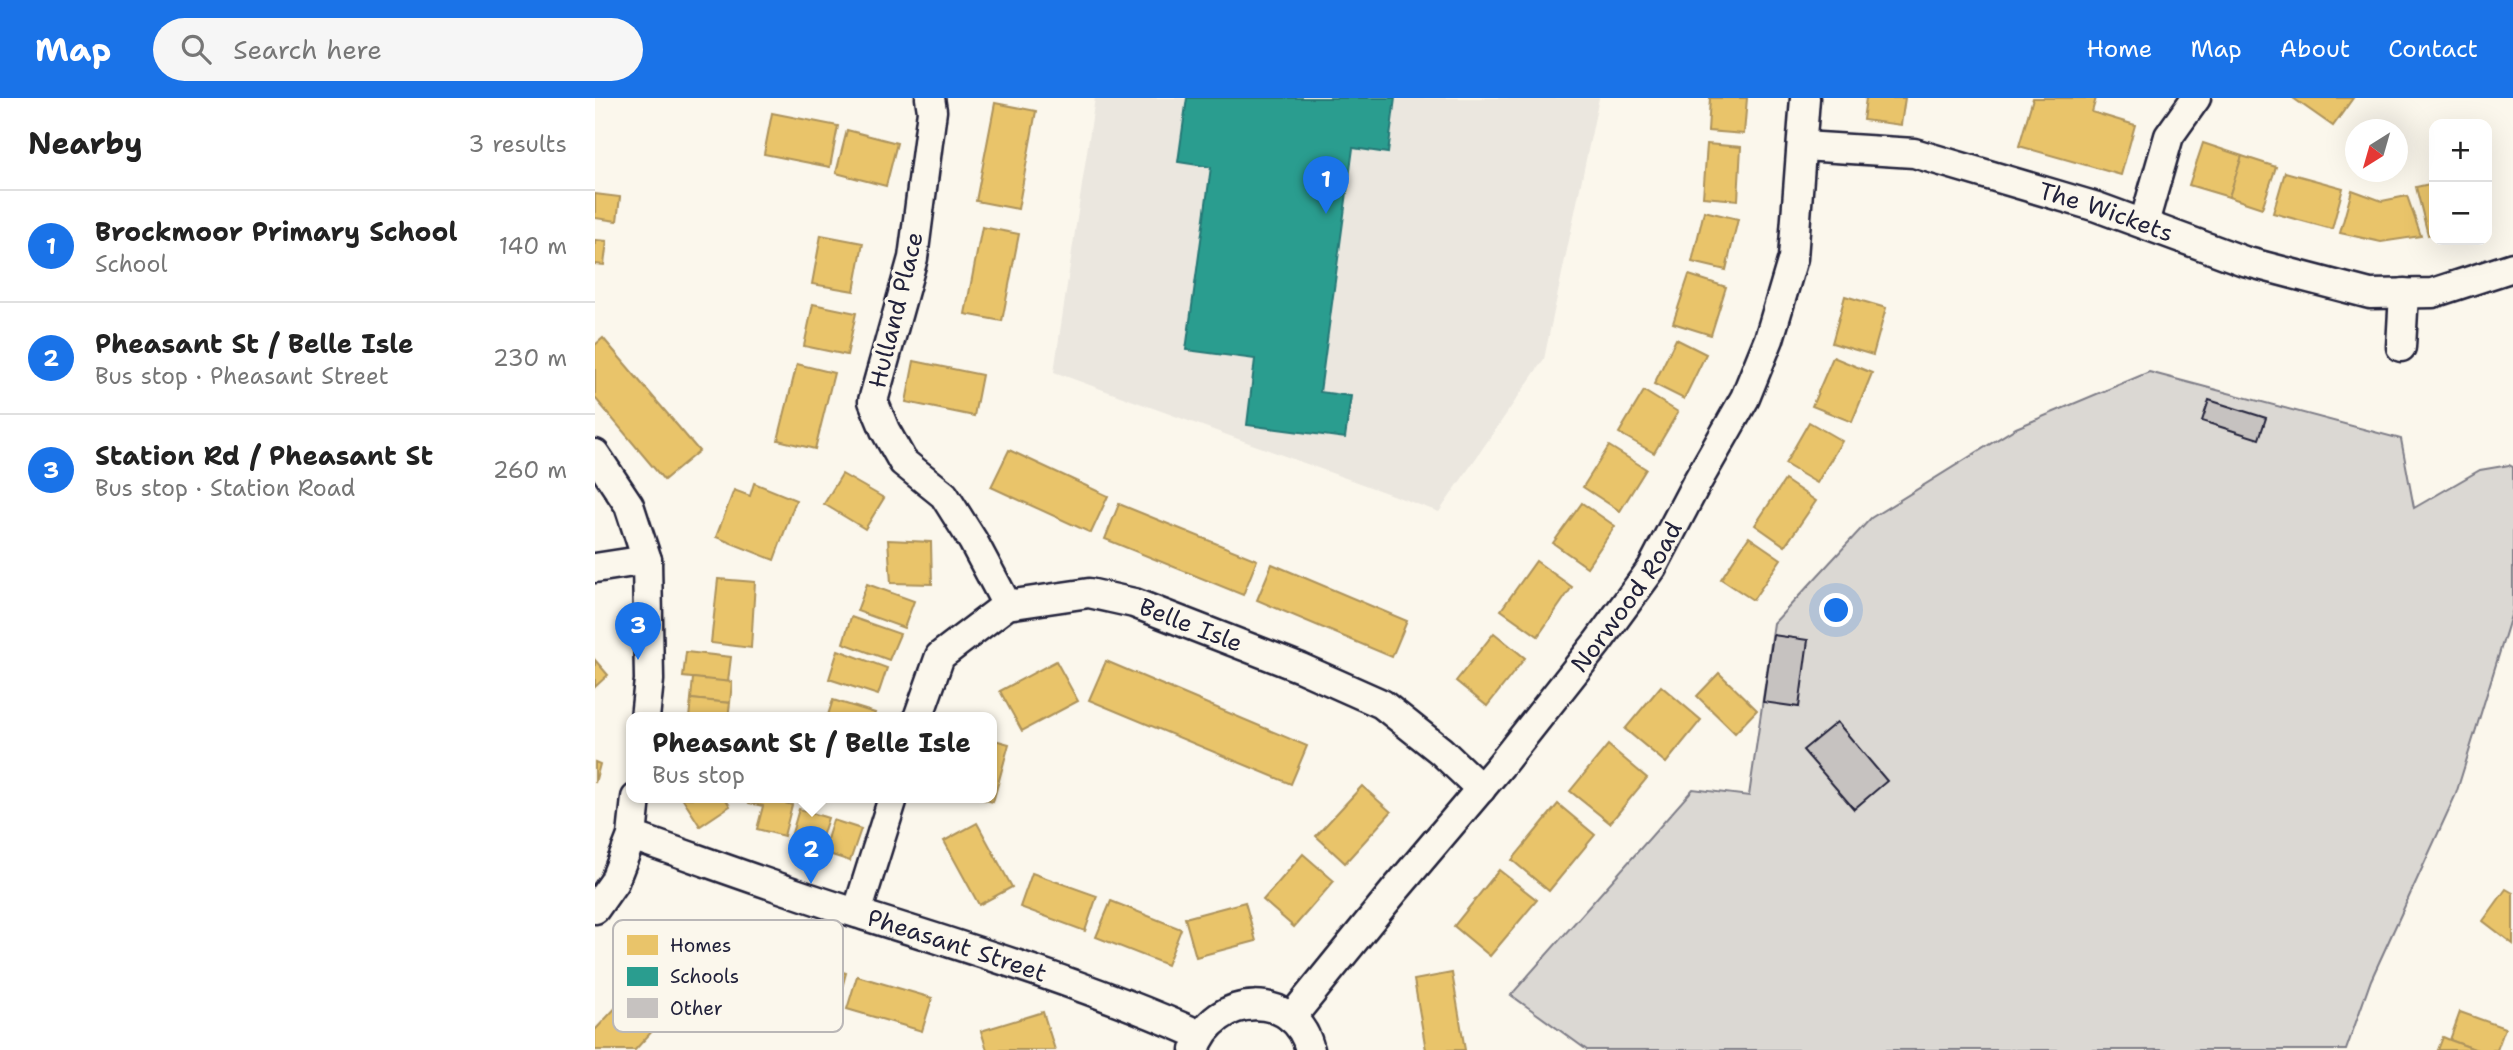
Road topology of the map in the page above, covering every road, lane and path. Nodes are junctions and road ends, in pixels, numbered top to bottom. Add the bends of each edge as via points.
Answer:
1 (930, 98) edge
2 (1805, 98) edge
3 (2196, 98) edge
4 (1803, 146) junction
5 (2144, 223) junction
6 (2513, 267) edge
7 (2404, 293) junction
8 (2401, 347) dead end
9 (595, 454) edge
10 (647, 560) junction
11 (595, 568) edge
12 (1007, 605) junction
13 (646, 712) edge
14 (920, 712) edge
15 (1481, 789) junction
16 (635, 803) edge
17 (891, 803) edge
18 (632, 836) junction
19 (595, 909) edge
20 (857, 913) junction
21 (1291, 1018) junction
22 (1198, 1043) edge
23 (1310, 1050) edge

1 - 12 street, Hulland Place via 913,258 873,401 903,462 944,495
2 - 4 street, Norwood Road
3 - 5 street via 2169,136
4 - 5 street, The Wickets via 1914,153
4 - 15 street, Norwood Road via 1793,258 1769,339 1745,398 1652,568
5 - 7 street, The Wickets via 2244,261 2370,294
6 - 7 street, The Wickets via 2433,293
7 - 8 street
9 - 10 street via 629,505
10 - 11 street
10 - 13 street
12 - 14 street, Belle Isle via 940,656
12 - 15 street, Belle Isle via 1089,593 1134,603 1382,705
15 - 21 street, Norwood Road
16 - 18 street
17 - 20 street
18 - 19 street via 614,882
18 - 20 street, Pheasant Street
20 - 22 street, Pheasant Street via 1142,1009
21 - 22 street via 1273,1008 1242,1006 1219,1015
21 - 23 street via 1308,1039

